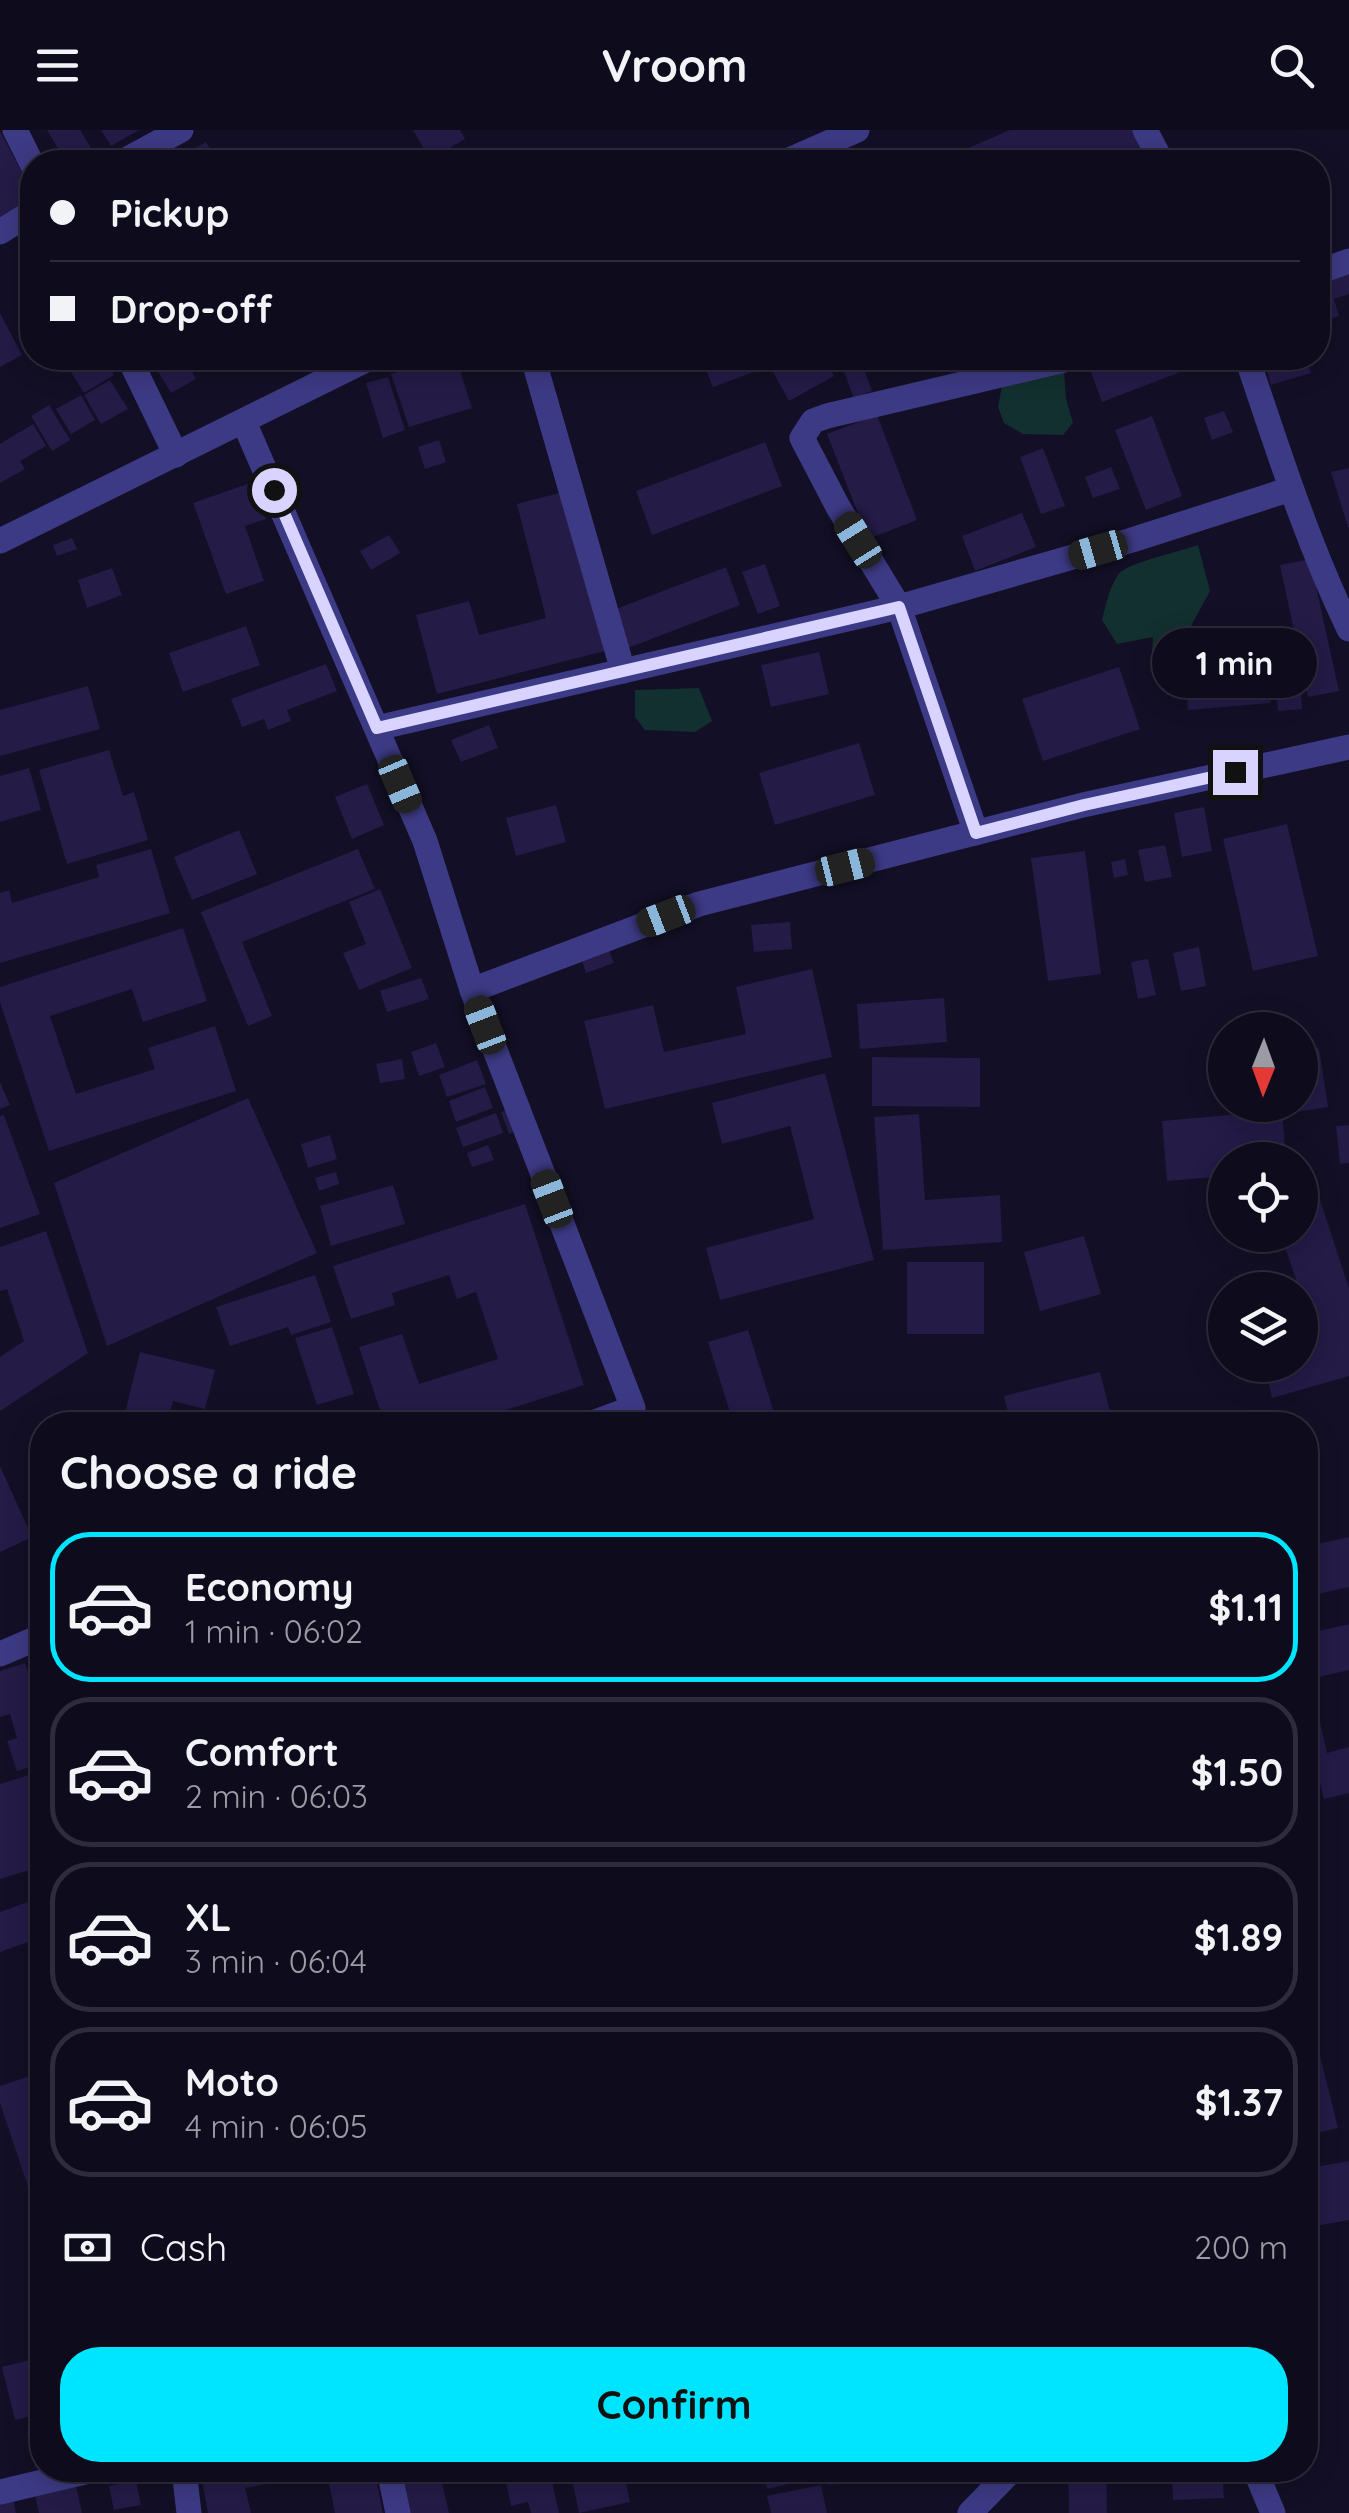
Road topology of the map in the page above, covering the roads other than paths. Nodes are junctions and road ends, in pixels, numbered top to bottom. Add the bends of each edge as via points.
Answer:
1 (181, 130) edge
2 (857, 130) edge
3 (144, 150) edge
4 (812, 150) edge
5 (134, 370) edge
6 (346, 370) edge
7 (537, 370) edge
8 (1022, 370) edge
9 (1251, 370) edge
10 (244, 422) junction
11 (176, 455) junction
12 (1291, 489) junction
13 (0, 541) edge
14 (899, 607) junction
15 (1349, 630) edge
16 (623, 671) junction
17 (377, 728) junction
18 (1349, 747) edge
19 (976, 833) junction
20 (472, 990) junction
21 (634, 1412) edge
22 (30, 1641) edge
23 (0, 1654) edge
24 (42, 2482) edge
25 (185, 2482) edge
26 (391, 2482) edge
27 (1000, 2482) edge
28 (1260, 2482) edge
29 (0, 2492) edge
30 (189, 2513) edge
31 (398, 2513) edge
32 (970, 2513) edge
33 (1274, 2513) edge

1 - 3 street
2 - 4 street
5 - 11 street
6 - 10 street
7 - 16 street
8 - 14 street via 827,416 806,428 802,438
9 - 12 street
10 - 11 street
10 - 17 street
11 - 13 street
12 - 14 street
12 - 15 street
14 - 16 street
14 - 19 street
16 - 17 street
17 - 20 street via 424,840
18 - 19 street
19 - 20 street via 699,904
20 - 21 street
22 - 23 street
24 - 29 street
25 - 30 street
26 - 31 street
27 - 32 street
28 - 33 street

